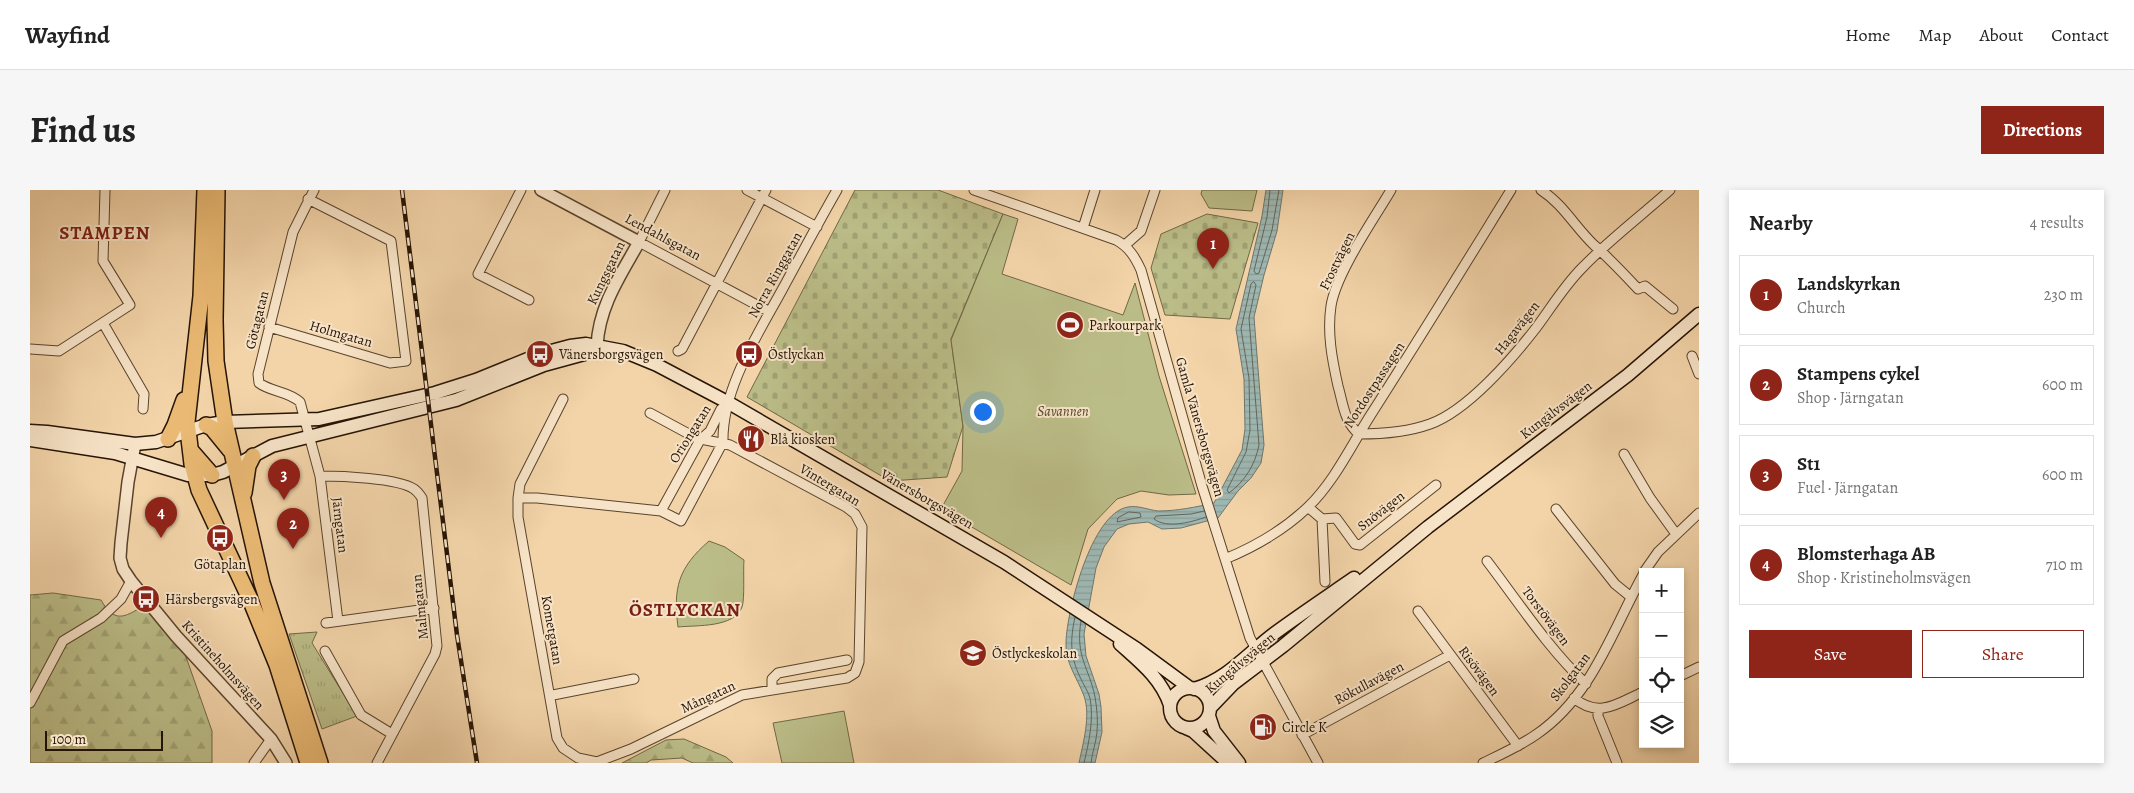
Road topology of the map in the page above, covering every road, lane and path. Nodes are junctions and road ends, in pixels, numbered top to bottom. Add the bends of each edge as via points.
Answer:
1 (105, 190) edge
2 (205, 190) edge
3 (217, 190) edge
4 (314, 190) edge
5 (521, 190) edge
6 (541, 190) edge
7 (665, 190) edge
8 (747, 190) edge
9 (837, 190) edge
10 (974, 190) edge
11 (1095, 190) edge
12 (1154, 190) edge
13 (1391, 190) edge
14 (1511, 190) edge
15 (1540, 190) edge
16 (1670, 190) edge
17 (993, 193) edge
18 (764, 194) edge
19 (308, 199) junction
20 (816, 227) junction
21 (1083, 228) junction
22 (639, 242) junction
23 (1125, 245) junction
24 (1602, 250) junction
25 (717, 283) junction
26 (529, 300) dead end
27 (1673, 309) dead end
28 (770, 312) junction
29 (1699, 314) edge
30 (103, 323) junction
31 (269, 327) junction
32 (598, 346) junction
33 (30, 349) edge
34 (678, 351) dead end
35 (1692, 356) dead end
36 (1699, 374) edge
37 (190, 387) junction
38 (563, 399) dead end
39 (729, 403) junction
40 (143, 409) dead end
41 (650, 412) dead end
42 (304, 420) junction
43 (226, 422) junction
44 (206, 425) junction
45 (30, 427) edge
46 (30, 431) edge
47 (47, 432) junction
48 (188, 432) junction
49 (1359, 434) junction
50 (308, 435) junction
51 (168, 439) junction
52 (700, 439) junction
53 (30, 440) edge
54 (723, 442) junction
55 (135, 444) junction
56 (190, 448) junction
57 (1624, 454) dead end
58 (253, 456) junction
59 (132, 458) junction
60 (234, 460) junction
61 (212, 475) junction
62 (195, 476) junction
63 (320, 476) junction
64 (1436, 485) dead end
65 (518, 498) junction
66 (243, 502) junction
67 (1308, 508) junction
68 (1556, 508) dead end
69 (661, 511) junction
70 (1699, 513) edge
71 (1322, 519) junction
72 (1428, 527) junction
73 (1676, 534) junction
74 (1225, 559) junction
75 (1487, 561) dead end
76 (1647, 568) edge
77 (131, 581) junction
78 (1326, 582) dead end
79 (1639, 582) edge
80 (1631, 597) junction
81 (434, 608) junction
82 (1418, 611) dead end
83 (338, 620) junction
84 (326, 623) dead end
85 (1100, 625) junction
86 (1256, 649) junction
87 (325, 651) dead end
88 (1450, 655) junction
89 (846, 660) dead end
90 (1263, 662) junction
91 (1699, 667) edge
92 (855, 672) joint
93 (1684, 674) edge
94 (634, 679) dead end
95 (1586, 684) junction
96 (1192, 688) junction
97 (772, 690) junction
98 (1639, 694) edge
99 (553, 695) dead end
100 (1574, 698) junction
101 (30, 703) edge
102 (1170, 704) junction
103 (1598, 710) junction
104 (1209, 712) junction
105 (1186, 728) junction
106 (392, 734) junction
107 (1302, 735) junction
108 (271, 739) junction
109 (314, 740) junction
110 (1518, 746) junction
111 (578, 758) joint
112 (254, 763) edge
113 (286, 763) edge
114 (308, 763) edge
115 (320, 763) edge
116 (328, 763) edge
117 (377, 763) edge
118 (1228, 763) edge
119 (1239, 763) edge
120 (1318, 763) edge
121 (1483, 763) edge
122 (1616, 763) edge

1 - 30 street via 103,261 130,306
2 - 37 highway via 201,296
3 - 43 highway via 216,361
4 - 19 street, Götagatan
5 - 26 street via 478,274
6 - 22 street, Lendahlsgatan
7 - 22 street, Kungsgatan
8 - 18 street
9 - 20 street, Norra Ringgatan
10 - 17 street
11 - 21 street
12 - 23 street via 1141,231
13 - 49 street, Frostvägen via 1343,273 1331,304 1331,357 1347,421
14 - 49 street, Nordostpassagen
15 - 24 street via 1560,205
16 - 24 street, Hagavägen
17 - 21 street
18 - 20 street
18 - 25 street
19 - 31 street, Götagatan via 293,232
19 - 31 street, Holmgatan via 391,241 406,361 390,363
20 - 28 street, Norra Ringgatan
21 - 23 street
22 - 25 street, Lendahlsgatan
22 - 32 street, Kungsgatan via 605,304
23 - 74 street, Gamla Vänersborgsvägen via 1141,270
24 - 27 street via 1638,289 1644,286
24 - 49 street, Hagavägen via 1582,268 1497,374 1450,414 1422,426
25 - 28 street, Lendahlsgatan
25 - 34 street
28 - 39 street, Norra Ringgatan via 741,370
29 - 72 main road, Kungälvsvägen via 1628,374
30 - 33 street via 59,351
30 - 40 street via 144,394
31 - 42 street, Götagatan via 258,374 259,383 293,396 300,402
32 - 39 main road, Vänersborgsvägen via 633,354
32 - 42 main road, Vänersborgsvägen via 564,347 453,388
32 - 50 main road via 588,353 544,365 456,400
35 - 36 street
37 - 48 highway
37 - 51 highway
38 - 65 street, Kometgatan via 524,474
39 - 52 street, Oriongatan via 720,409 710,431
39 - 54 street, Oriongatan
39 - 85 main road, Vänersborgsvägen via 920,512 1062,598
41 - 52 street
42 - 43 main road, Vänersborgsvägen
42 - 50 street, Götagatan
43 - 44 main road
43 - 60 highway
44 - 48 main road
44 - 60 highway via 212,428
45 - 47 main road
46 - 47 main road
47 - 55 main road
48 - 51 main road
48 - 56 highway
49 - 67 street, Nordostpassagen via 1340,466
50 - 58 main road via 272,446
50 - 63 street, Järngatan
51 - 55 main road
52 - 54 street, Vintergatan
52 - 69 street, Oriongatan
53 - 59 main road
54 - 69 street, Oriongatan via 681,521
54 - 92 street, Vintergatan via 846,507 859,519 862,527 859,653
55 - 59 street, Kristineholmsvägen
56 - 61 highway
56 - 62 highway
57 - 73 street
58 - 60 main road
58 - 66 highway via 248,466
59 - 62 main road
59 - 77 street, Kristineholmsvägen via 120,558
60 - 61 main road
60 - 66 highway
61 - 62 main road
62 - 114 highway via 277,665
63 - 81 street, Malmgatan via 398,483 414,489 423,508
63 - 83 street, Järngatan
64 - 71 street, Snövägen via 1360,545 1355,544 1336,518
65 - 69 street, Oriongatan
65 - 111 street, Kometgatan via 518,517 557,738 563,748
66 - 109 highway via 262,583
67 - 71 street, Snövägen
67 - 74 street, Nordostpassagen via 1269,536
68 - 80 street via 1615,584
70 - 73 street, Skolgatan
71 - 78 street
72 - 86 main road, Kungälvsvägen via 1274,633
72 - 90 main road, Kungälvsvägen
73 - 76 street, Skolgatan
74 - 86 street, Gamla Vänersborgsvägen
75 - 95 street, Torstövägen via 1560,658
77 - 101 street via 121,600 101,618 63,641
77 - 108 street, Kristineholmsvägen via 183,644
79 - 80 street, Skolgatan
80 - 95 street, Skolgatan
81 - 83 street
81 - 106 street, Malmgatan via 435,654
82 - 88 street, Risövägen
83 - 84 street
85 - 96 main road, Vänersborgsvägen
85 - 102 main road, Vänersborgsvägen via 1155,676
86 - 90 street, Gamla Vänersborgsvägen
86 - 96 main road, Kungälvsvägen via 1225,675
87 - 106 street via 361,715
88 - 107 street, Rökullavägen
88 - 110 street, Risövägen
89 - 97 street via 778,674 772,679
90 - 104 main road, Kungälvsvägen via 1233,684
90 - 107 street, Gamla Vänersborgsvägen
91 - 93 street
92 - 97 street, Mångatan via 847,678
94 - 99 street
95 - 100 street, Skolgatan
96 - 102 main road via 1177,693
96 - 104 main road via 1204,694
97 - 111 street, Mångatan via 742,695 597,762
98 - 103 street
100 - 103 street
100 - 110 street, Skolgatan via 1539,733
102 - 105 main road via 1173,721
103 - 122 street
104 - 105 main road via 1200,726
104 - 119 main road via 1214,732
105 - 118 main road
106 - 117 street, Malmgatan
107 - 120 street, Gamla Vänersborgsvägen
108 - 112 street
108 - 113 street, Kristineholmsvägen
109 - 115 highway
109 - 116 highway
110 - 121 street, Skolgatan

